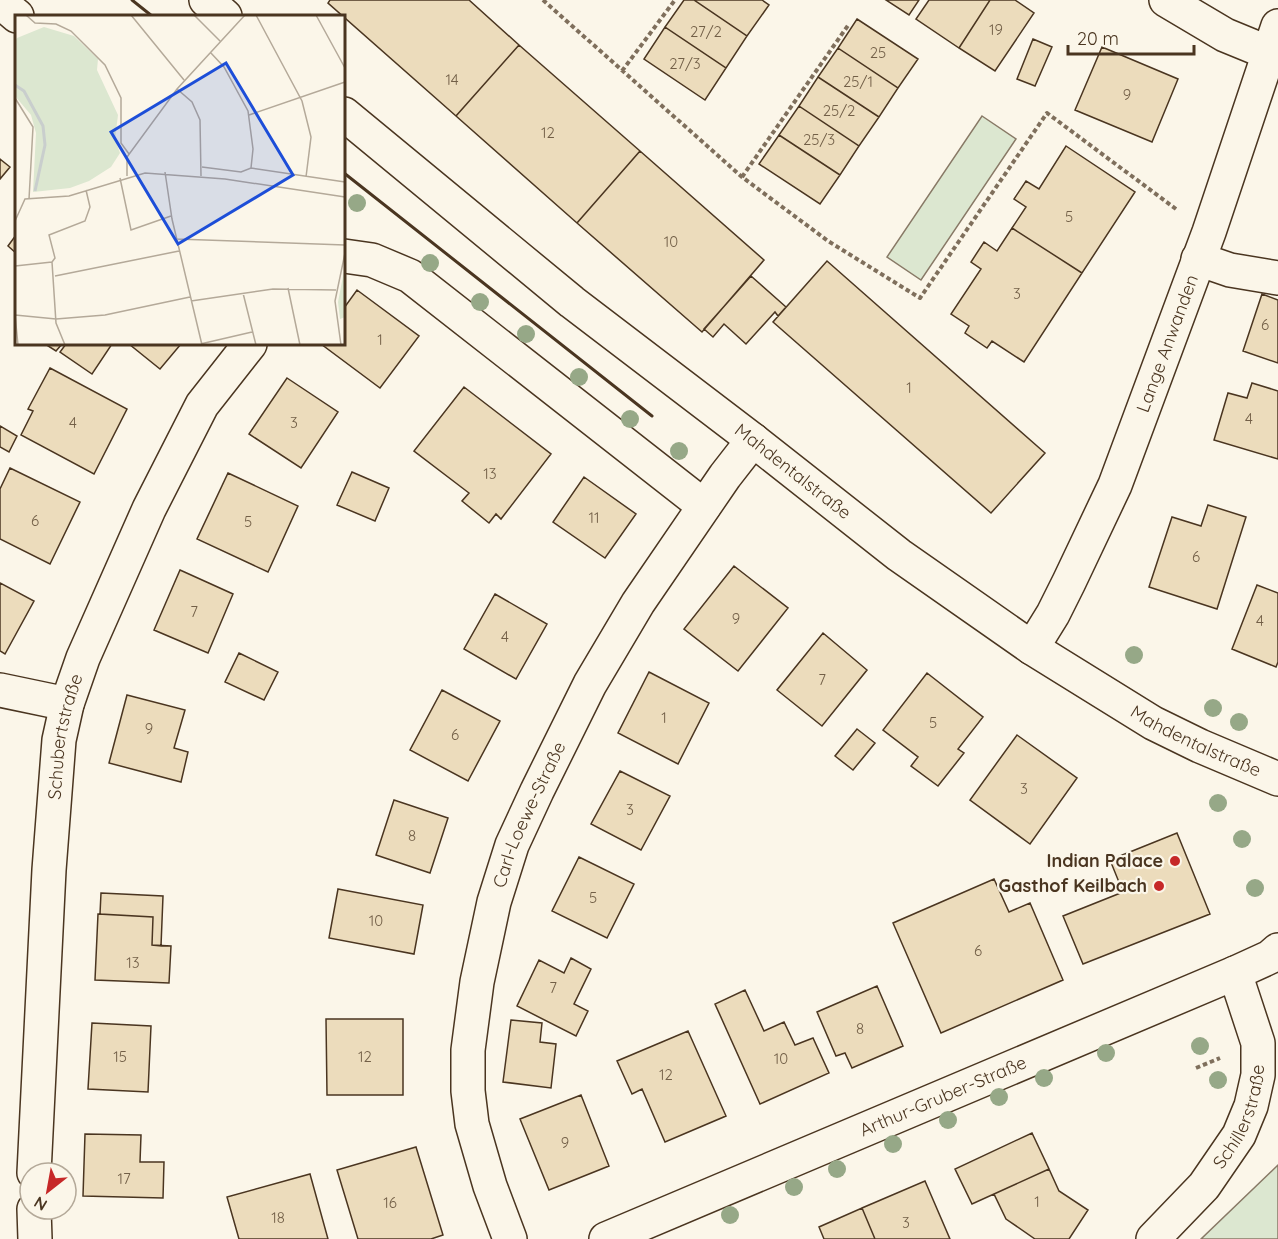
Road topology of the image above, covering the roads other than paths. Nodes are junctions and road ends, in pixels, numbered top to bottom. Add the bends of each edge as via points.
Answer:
1 (206, 0) edge
2 (1166, 0) edge
3 (0, 2) edge
4 (16, 15) edge
5 (224, 15) edge
6 (1274, 40) edge
7 (345, 115) edge
8 (1204, 245) junction
9 (345, 256) edge
10 (1278, 278) edge
11 (249, 345) edge
12 (753, 440) junction
13 (704, 506) junction
14 (1032, 648) junction
15 (0, 690) edge
16 (67, 704) junction
17 (1278, 779) edge
18 (1278, 950) edge
19 (1235, 973) junction
20 (35, 1161) edge
21 (34, 1221) edge
22 (35, 1239) edge
23 (510, 1239) edge
24 (606, 1239) edge
25 (1153, 1239) edge

1 - 5 street
2 - 6 street via 1225,35
3 - 4 street
6 - 8 street, Lange Anwanden
7 - 12 street, Mahdentalstraße via 572,302
8 - 10 street via 1230,270
8 - 14 street, Lange Anwanden via 1115,485 1053,614
9 - 13 street via 372,260 410,276
11 - 16 street, Schubertstraße via 196,416 149,509 83,658
12 - 13 street, Carl-Loewe-Straße
12 - 14 street, Mahdentalstraße via 898,555
13 - 23 street, Carl-Loewe-Straße via 638,603 590,684 512,845 494,902 469,1038 468,1091 472,1124
14 - 17 street, Mahdentalstraße via 1154,723
15 - 16 street
16 - 20 street, Schubertstraße via 59,740 49,870
18 - 19 street, Arthur-Gruber-Straße
19 - 24 street, Arthur-Gruber-Straße
19 - 25 street, Schillerstraße via 1258,1043 1258,1075 1251,1106 1239,1135 1204,1186
21 - 22 street

